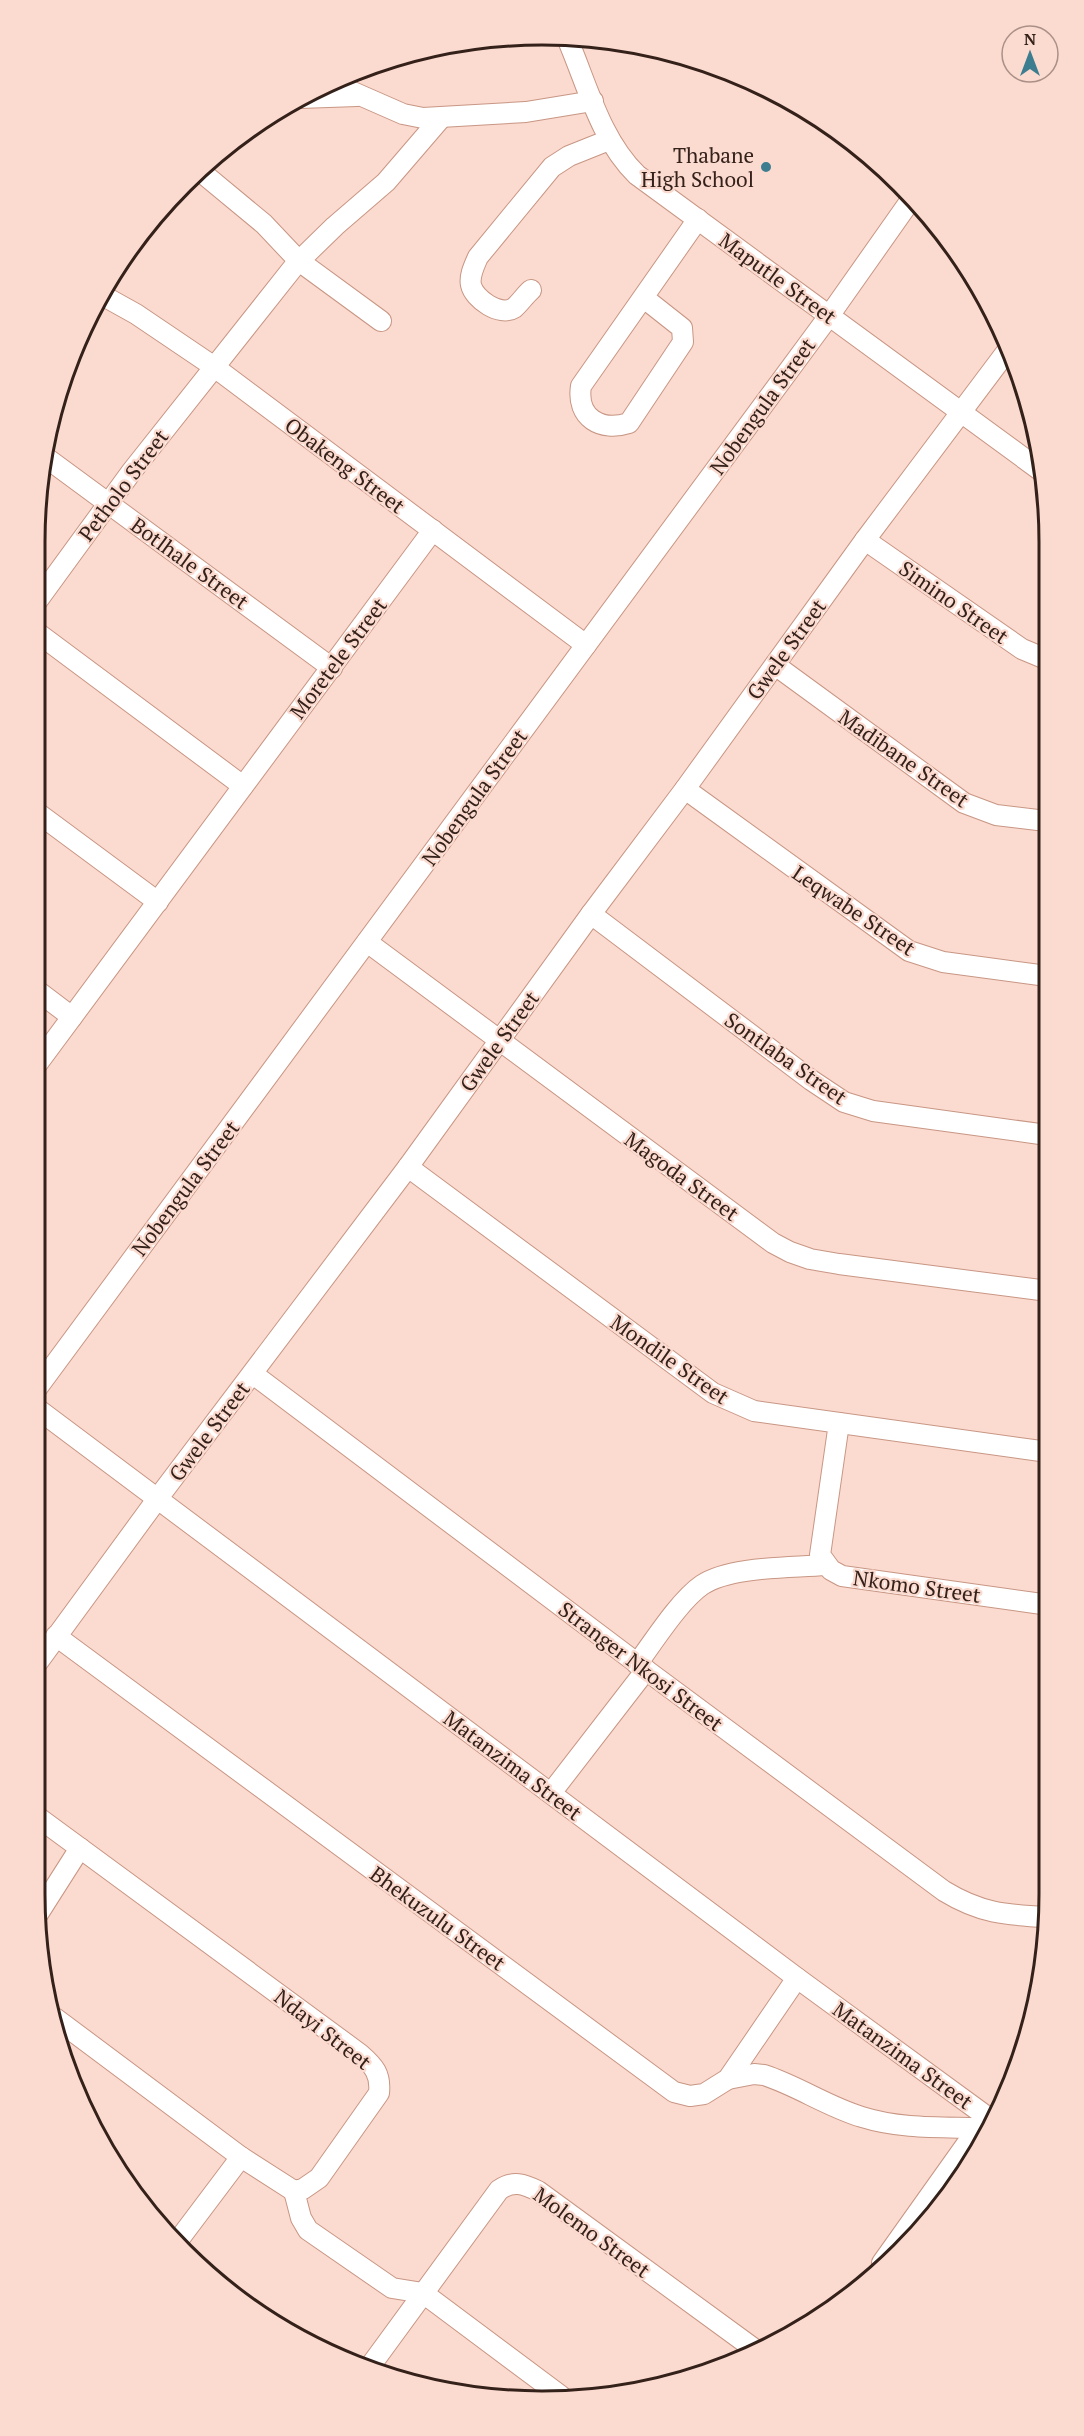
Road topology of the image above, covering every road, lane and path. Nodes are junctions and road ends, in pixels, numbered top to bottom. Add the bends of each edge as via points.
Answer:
1 (570, 46) edge
2 (342, 87) edge
3 (359, 95) junction
4 (320, 97) edge
5 (593, 101) junction
6 (441, 118) junction
7 (609, 140) junction
8 (206, 176) edge
9 (907, 205) edge
10 (698, 219) junction
11 (299, 261) junction
12 (531, 290) dead end
13 (644, 298) junction
14 (109, 299) edge
15 (829, 316) junction
16 (381, 321) dead end
17 (1003, 357) edge
18 (213, 366) junction
19 (961, 413) junction
20 (52, 462) edge
21 (1033, 465) edge
22 (108, 503) junction
23 (433, 530) junction
24 (865, 540) junction
25 (45, 589) edge
26 (45, 639) edge
27 (585, 645) junction
28 (1039, 656) edge
29 (775, 665) junction
30 (332, 668) junction
31 (243, 786) junction
32 (685, 789) junction
33 (45, 818) edge
34 (1039, 820) edge
35 (158, 902) junction
36 (591, 914) junction
37 (367, 942) junction
38 (1039, 975) edge
39 (45, 997) edge
40 (72, 1017) junction
41 (499, 1041) junction
42 (45, 1053) edge
43 (1039, 1134) edge
44 (408, 1167) junction
45 (1039, 1290) edge
46 (253, 1374) junction
47 (45, 1376) edge
48 (45, 1415) edge
49 (839, 1423) junction
50 (1039, 1451) edge
51 (158, 1498) junction
52 (825, 1564) junction
53 (1039, 1604) edge
54 (56, 1636) junction
55 (45, 1651) edge
56 (641, 1667) junction
57 (550, 1793) junction
58 (45, 1823) edge
59 (80, 1848) junction
60 (45, 1903) edge
61 (1038, 1917) edge
62 (797, 1978) junction
63 (62, 2023) edge
64 (728, 2079) junction
65 (985, 2120) edge
66 (984, 2121) edge
67 (977, 2133) edge
68 (242, 2157) junction
69 (294, 2191) junction
70 (182, 2236) edge
71 (901, 2237) edge
72 (423, 2293) junction
73 (749, 2345) edge
74 (373, 2362) edge
75 (554, 2391) edge

1 - 5 street, Maputle Street
2 - 3 street
3 - 4 street
3 - 6 street via 403,114
5 - 6 street via 526,112
5 - 7 street, Maputle Street
6 - 11 street, Petholo Street via 386,182
7 - 10 street, Maputle Street via 637,175
7 - 12 street via 552,166 478,257 471,286 487,305 513,308
8 - 11 street via 264,224
9 - 15 street, Nobengula Street
10 - 13 street
10 - 15 street, Maputle Street
11 - 16 street
11 - 18 street, Petholo Street
13 - 13 street via 682,328 683,342 629,423 606,426 585,412 579,399 581,386
14 - 18 street, Obakeng Street
15 - 19 street, Maputle Street
15 - 27 street, Nobengula Street
17 - 19 street, Gwele Street
18 - 22 street, Petholo Street
18 - 23 street, Obakeng Street
19 - 21 street, Maputle Street
19 - 24 street, Gwele Street
20 - 22 street, Botlhale Street
22 - 25 street, Petholo Street
22 - 30 street, Botlhale Street
23 - 27 street, Obakeng Street
23 - 30 street, Moretele Street
24 - 28 street, Simino Street via 1022,649
24 - 29 street, Gwele Street
26 - 31 street
27 - 37 street, Nobengula Street
29 - 32 street, Gwele Street
29 - 34 street, Madibane Street via 964,803 996,815
30 - 31 street, Moretele Street
31 - 35 street, Moretele Street
32 - 36 street, Gwele Street
32 - 38 street, Leqwabe Street via 909,951 943,962
33 - 35 street
35 - 40 street, Moretele Street
36 - 41 street, Gwele Street
36 - 43 street, Sontlaba Street via 844,1102 873,1111
37 - 41 street, Magoda Street
37 - 47 street, Nobengula Street
39 - 40 street
40 - 42 street, Moretele Street
41 - 44 street, Gwele Street
41 - 45 street, Magoda Street via 790,1252 839,1264
44 - 46 street, Gwele Street
44 - 49 street, Mondile Street via 713,1393 754,1411
46 - 51 street, Gwele Street
46 - 56 street, Stranger Nkosi Street
48 - 51 street, Matanzima Street
49 - 50 street, Mondile Street
49 - 52 street, Nkomo Street via 821,1541 820,1555
51 - 54 street, Gwele Street
51 - 57 street, Matanzima Street
52 - 53 street, Nkomo Street via 842,1576
52 - 56 street via 744,1571 702,1585 685,1602
54 - 55 street, Gwele Street
54 - 64 street, Bhekuzulu Street via 674,2092 704,2094
56 - 57 street
56 - 61 street, Stranger Nkosi Street via 951,1896 987,1912
57 - 62 street, Matanzima Street
58 - 59 street, Ndayi Street
59 - 60 street
59 - 69 street, Ndayi Street via 360,2054 378,2072 379,2093 319,2178
62 - 64 street, Bhekuzulu Street
62 - 65 street, Matanzima Street
63 - 68 street
64 - 66 street via 764,2075 862,2117 884,2122 911,2126
67 - 71 street
68 - 69 street
68 - 70 street
69 - 72 street via 308,2230 392,2288
72 - 73 street, Molemo Street via 500,2190 516,2183 538,2191
72 - 74 street, Molemo Street
72 - 75 street

